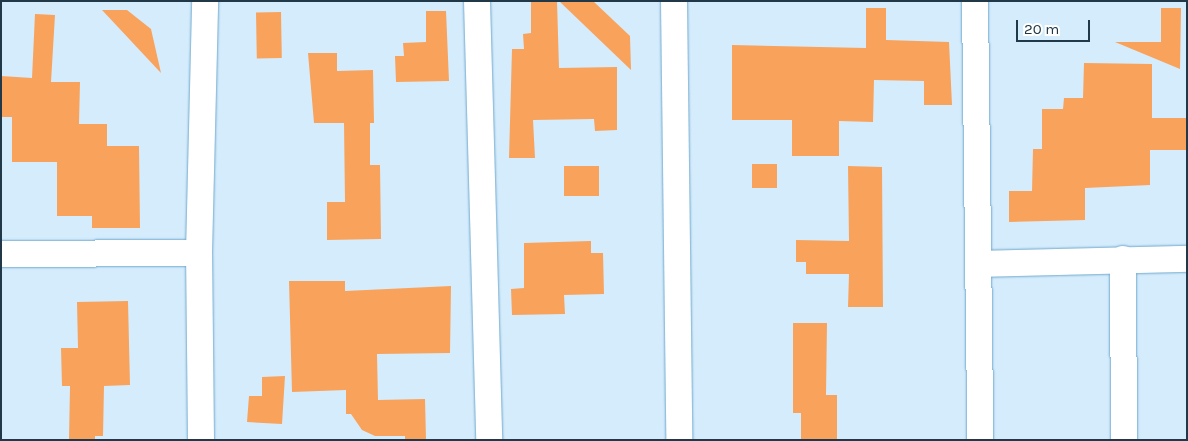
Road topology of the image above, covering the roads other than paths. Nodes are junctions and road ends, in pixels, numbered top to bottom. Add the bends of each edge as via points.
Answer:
1 (205, 1) edge
2 (477, 1) edge
3 (674, 1) edge
4 (974, 1) edge
5 (199, 253) junction
6 (1, 254) edge
7 (1123, 259) junction
8 (1187, 259) edge
9 (979, 264) junction
10 (201, 440) edge
11 (489, 440) edge
12 (679, 440) edge
13 (980, 440) edge
14 (1124, 440) edge

1 - 5 street
2 - 11 street
3 - 12 street
4 - 9 street
5 - 6 street
5 - 10 street
7 - 8 street
7 - 9 street
7 - 14 street
9 - 13 street

